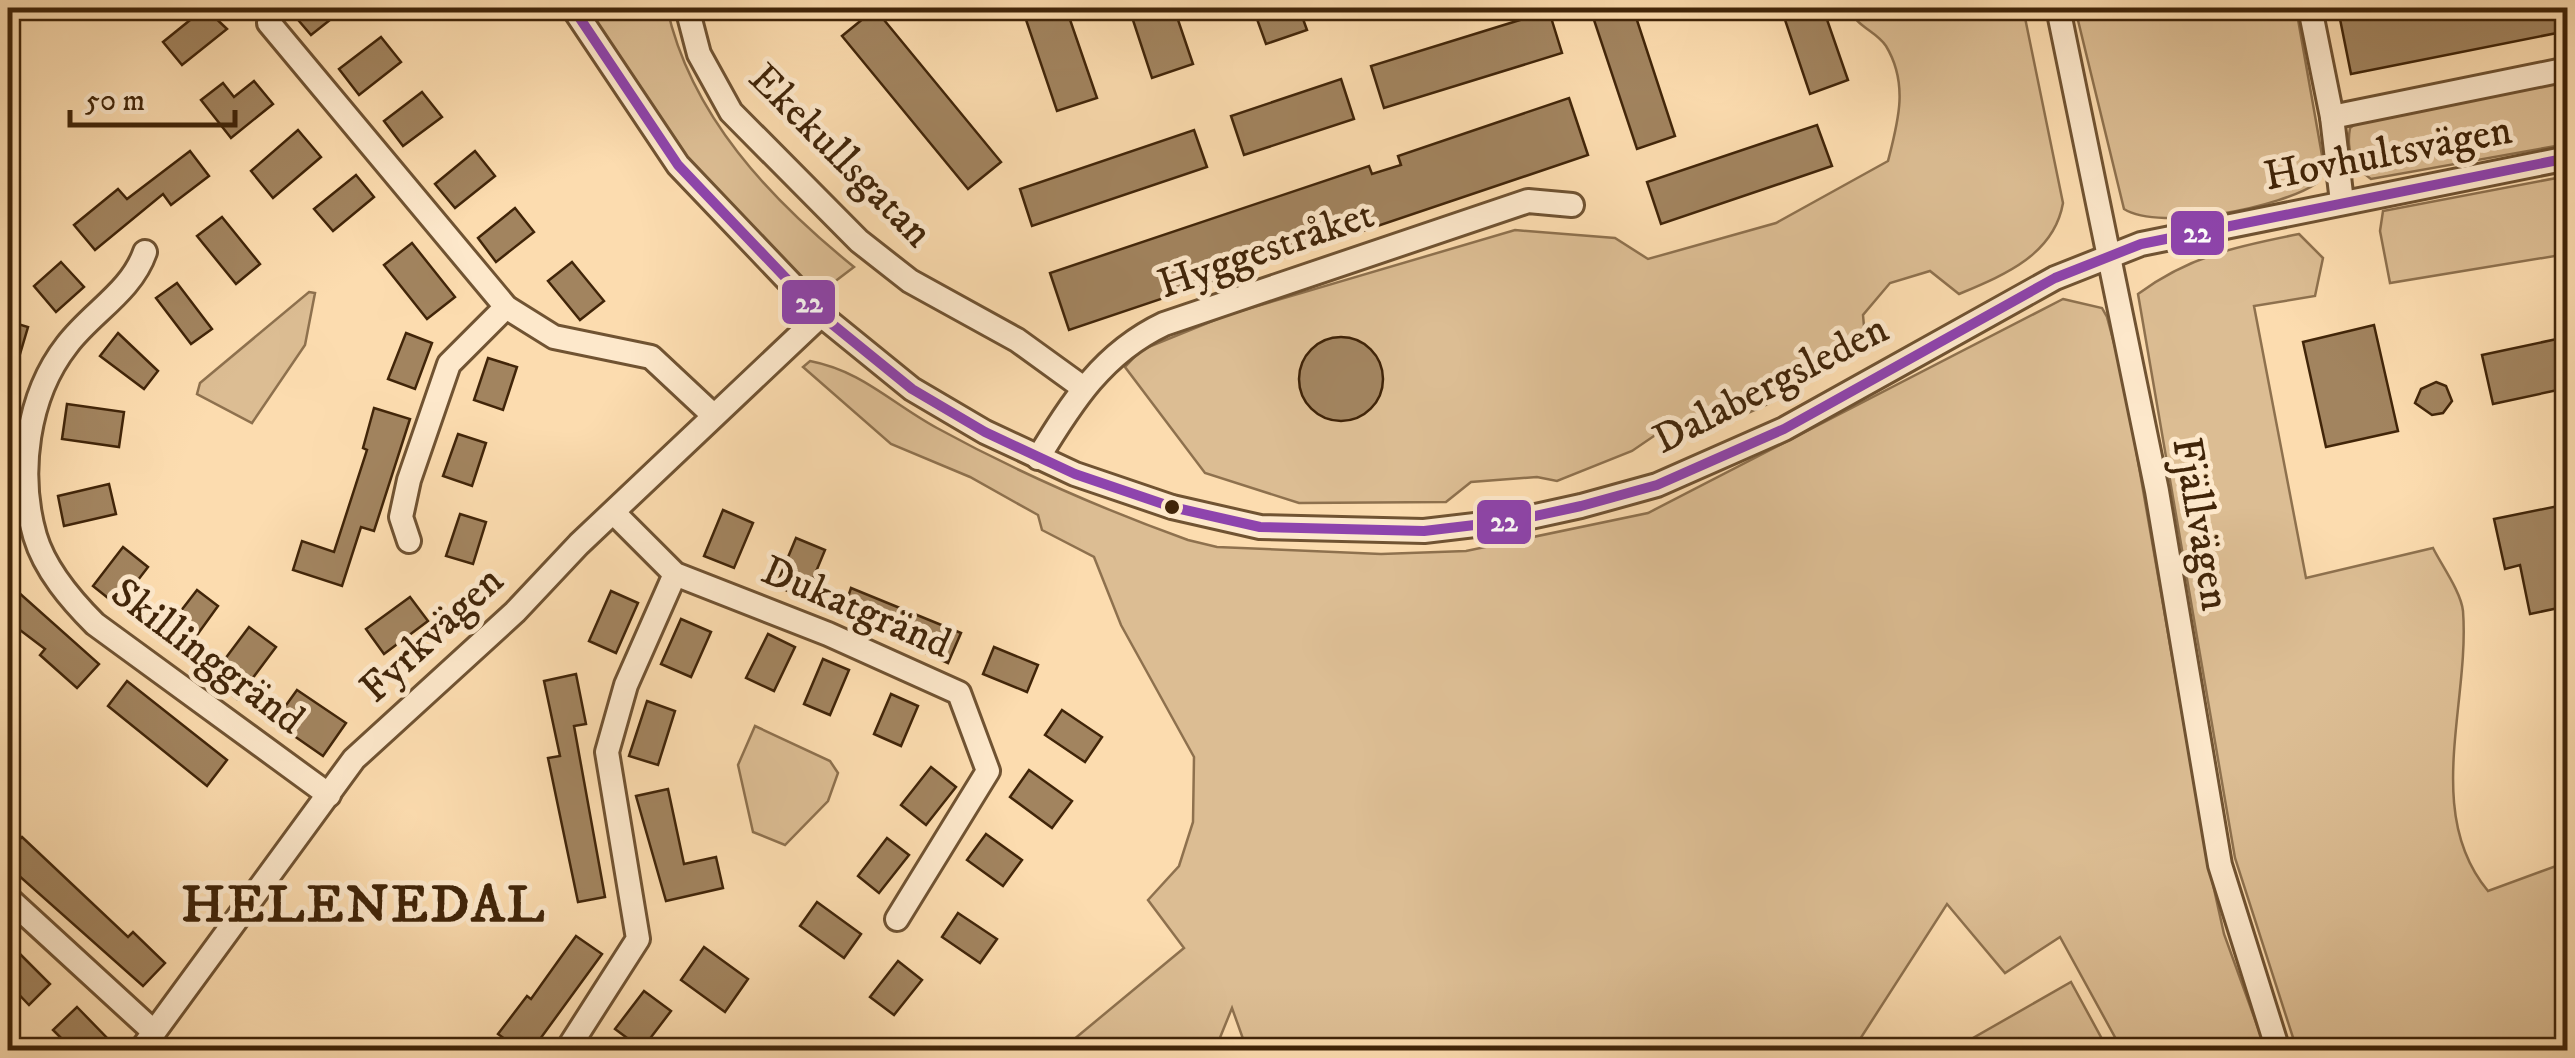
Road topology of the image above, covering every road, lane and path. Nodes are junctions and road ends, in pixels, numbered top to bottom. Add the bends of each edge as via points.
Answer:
1 (573, 8) edge
2 (687, 8) edge
3 (2058, 8) edge
4 (2310, 8) edge
5 (269, 23) dead end
6 (2568, 69) edge
7 (2332, 117) junction
8 (2568, 158) edge
9 (2342, 202) junction
10 (1572, 206) dead end
11 (145, 252) dead end
12 (2108, 256) junction
13 (506, 307) junction
14 (821, 315) junction
15 (1082, 387) junction
16 (714, 415) junction
17 (1038, 458) junction
18 (614, 513) junction
19 (409, 541) dead end
20 (675, 574) junction
21 (328, 795) junction
22 (8, 898) edge
23 (897, 920) dead end
24 (147, 1041) edge
25 (567, 1050) edge
26 (2278, 1050) edge

1 - 14 street, Dalabergsleden via 678,165
2 - 15 street, Ekekullsgatan via 699,54 730,112 859,240 910,281 1017,340
3 - 12 street, Fjällvägen
4 - 7 street
5 - 13 street
6 - 7 street
7 - 9 street
8 - 9 street, Hovhultsvägen
9 - 12 street, Hovhultsvägen
10 - 15 street, Hyggestråket via 1528,201 1195,312 1138,337
11 - 21 street, Skillinggränd via 136,278 68,342 40,391 26,473 36,538 69,598 95,624
12 - 17 street, Dalabergsleden via 1718,459 1657,485 1517,520 1424,531 1260,528 1142,498
12 - 26 street, Fjällvägen via 2157,490 2220,865
13 - 16 street via 554,337 651,357
13 - 19 street via 449,364 408,480 400,517
14 - 16 street, Fyrkvägen
14 - 17 street, Dalabergsleden via 912,389
15 - 17 street, Hyggestråket
16 - 18 street, Fyrkvägen
18 - 20 street, Dukatgränd
18 - 21 street, Fyrkvägen via 397,716
20 - 23 street, Dukatgränd via 959,693 988,771
20 - 25 street via 626,686 606,752 638,939
21 - 24 street, Fyrkvägen
22 - 24 street

